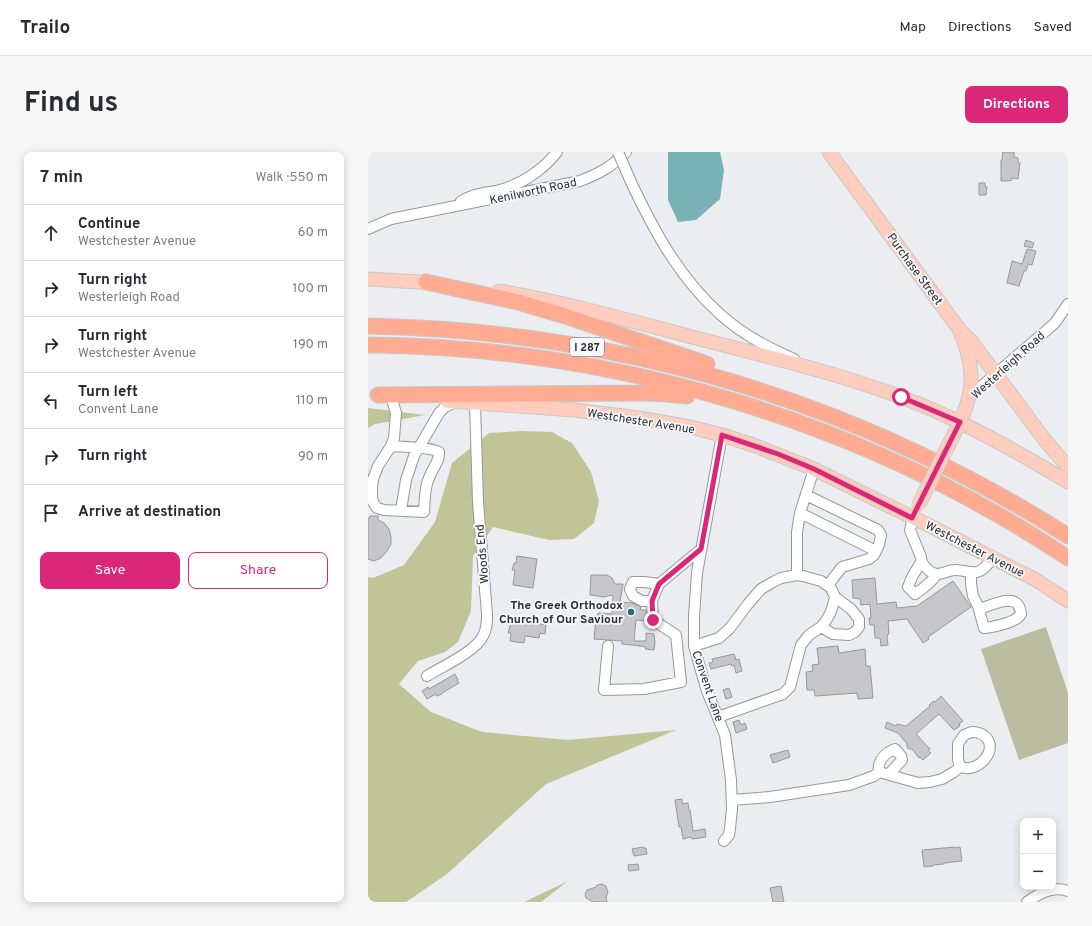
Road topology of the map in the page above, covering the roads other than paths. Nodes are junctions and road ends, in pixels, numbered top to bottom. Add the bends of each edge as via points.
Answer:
1 (557, 152) edge
2 (618, 152) edge
3 (626, 152) edge
4 (829, 152) edge
5 (432, 211) junction
6 (368, 229) edge
7 (368, 279) edge
8 (426, 282) junction
9 (1068, 304) edge
10 (368, 326) edge
11 (959, 329) junction
12 (368, 345) edge
13 (825, 372) junction
14 (996, 375) junction
15 (379, 395) edge
16 (969, 397) junction
17 (457, 401) junction
18 (475, 403) junction
19 (800, 403) junction
20 (770, 413) junction
21 (960, 422) junction
22 (722, 435) junction
23 (391, 446) junction
24 (419, 448) junction
25 (1068, 467) edge
26 (814, 469) junction
27 (1068, 482) edge
28 (806, 495) junction
29 (401, 510) junction
30 (800, 513) junction
31 (912, 518) junction
32 (1068, 536) edge
33 (1053, 548) junction
34 (701, 549) junction
35 (876, 551) junction
36 (993, 558) junction
37 (1068, 558) edge
38 (921, 562) junction
39 (1068, 562) edge
40 (971, 572) junction
41 (937, 574) junction
42 (797, 575) junction
43 (659, 584) junction
44 (828, 585) junction
45 (834, 597) junction
46 (652, 601) junction
47 (1068, 601) edge
48 (979, 609) dead end
49 (821, 627) junction
50 (608, 646) dead end
51 (694, 646) junction
52 (427, 676) dead end
53 (718, 717) junction
54 (960, 767) dead end
55 (732, 800) junction
56 (724, 841) dead end
57 (1068, 891) edge
58 (1027, 902) edge

1 - 5 street, Kenilworth Road via 544,166 515,185 477,194
2 - 13 street, bridge via 645,211 666,248 682,273 708,304 760,343
3 - 5 street, Kenilworth Road via 602,172 580,181
4 - 11 main road, Purchase Street
5 - 6 street, Kenilworth Road via 391,220
7 - 8 main road
8 - 13 main road via 498,291 550,301
8 - 19 highway via 518,302 569,318 738,374
9 - 14 street, Westerleigh Road via 1055,323
10 - 19 highway, I 287 via 472,331 582,346 689,369
11 - 14 main road
11 - 16 main road, Purchase Street via 971,366
12 - 20 highway, I 287 via 425,346 567,362 669,383
13 - 21 main road via 901,397
14 - 16 street, Westerleigh Road
14 - 25 main road
15 - 17 main road, Westchester Avenue
15 - 20 highway via 655,393 691,397
15 - 23 street via 396,413
16 - 21 main road, Westerleigh Road
17 - 18 main road, Westchester Avenue
17 - 24 street via 445,407 440,413
18 - 22 main road, Westchester Avenue via 626,416
18 - 52 street, Woods End via 478,502 487,625 482,638 472,648
19 - 32 highway, I 287 via 873,432 943,465 1011,501
20 - 33 highway, I 287 via 854,444 921,475 991,511
21 - 27 main road
21 - 31 main road, Westerleigh Road, bridge
22 - 26 main road, Westchester Avenue
22 - 34 street, Convent Lane
23 - 24 street
23 - 29 street via 378,466 372,497 377,508
24 - 29 street via 406,480
24 - 29 street via 440,452 428,478 424,512
26 - 28 street
26 - 31 main road, Westchester Avenue
28 - 30 street
28 - 35 street via 878,530 881,535
30 - 35 street
30 - 42 street via 797,532
31 - 36 main road, Westchester Avenue
31 - 38 street via 910,530
33 - 37 highway, I 287
33 - 39 highway
34 - 43 street
34 - 51 street, Convent Lane via 696,573
35 - 44 street via 869,559 842,567
36 - 40 street via 985,568
36 - 47 main road, Westchester Avenue via 1036,580
38 - 41 street via 924,567
38 - 41 street via 908,587 915,594
40 - 41 street via 953,570
40 - 48 street via 970,584
42 - 44 street via 814,578
42 - 51 street via 782,578 761,589 719,638
43 - 46 street
43 - 46 street via 633,582 630,589 633,596 642,601
44 - 45 street
45 - 49 street via 832,611
45 - 49 street via 851,609 859,619 859,627 849,635 833,634
46 - 50 street via 653,620 676,635 681,682 644,689 604,690
49 - 53 street via 809,635 801,645 790,687 782,694
51 - 53 street, Convent Lane via 707,691
53 - 55 street, Convent Lane via 725,735
54 - 55 street via 942,779 930,782 918,782 884,773 849,785
55 - 56 street, Convent Lane via 729,835
57 - 58 street via 1051,889

